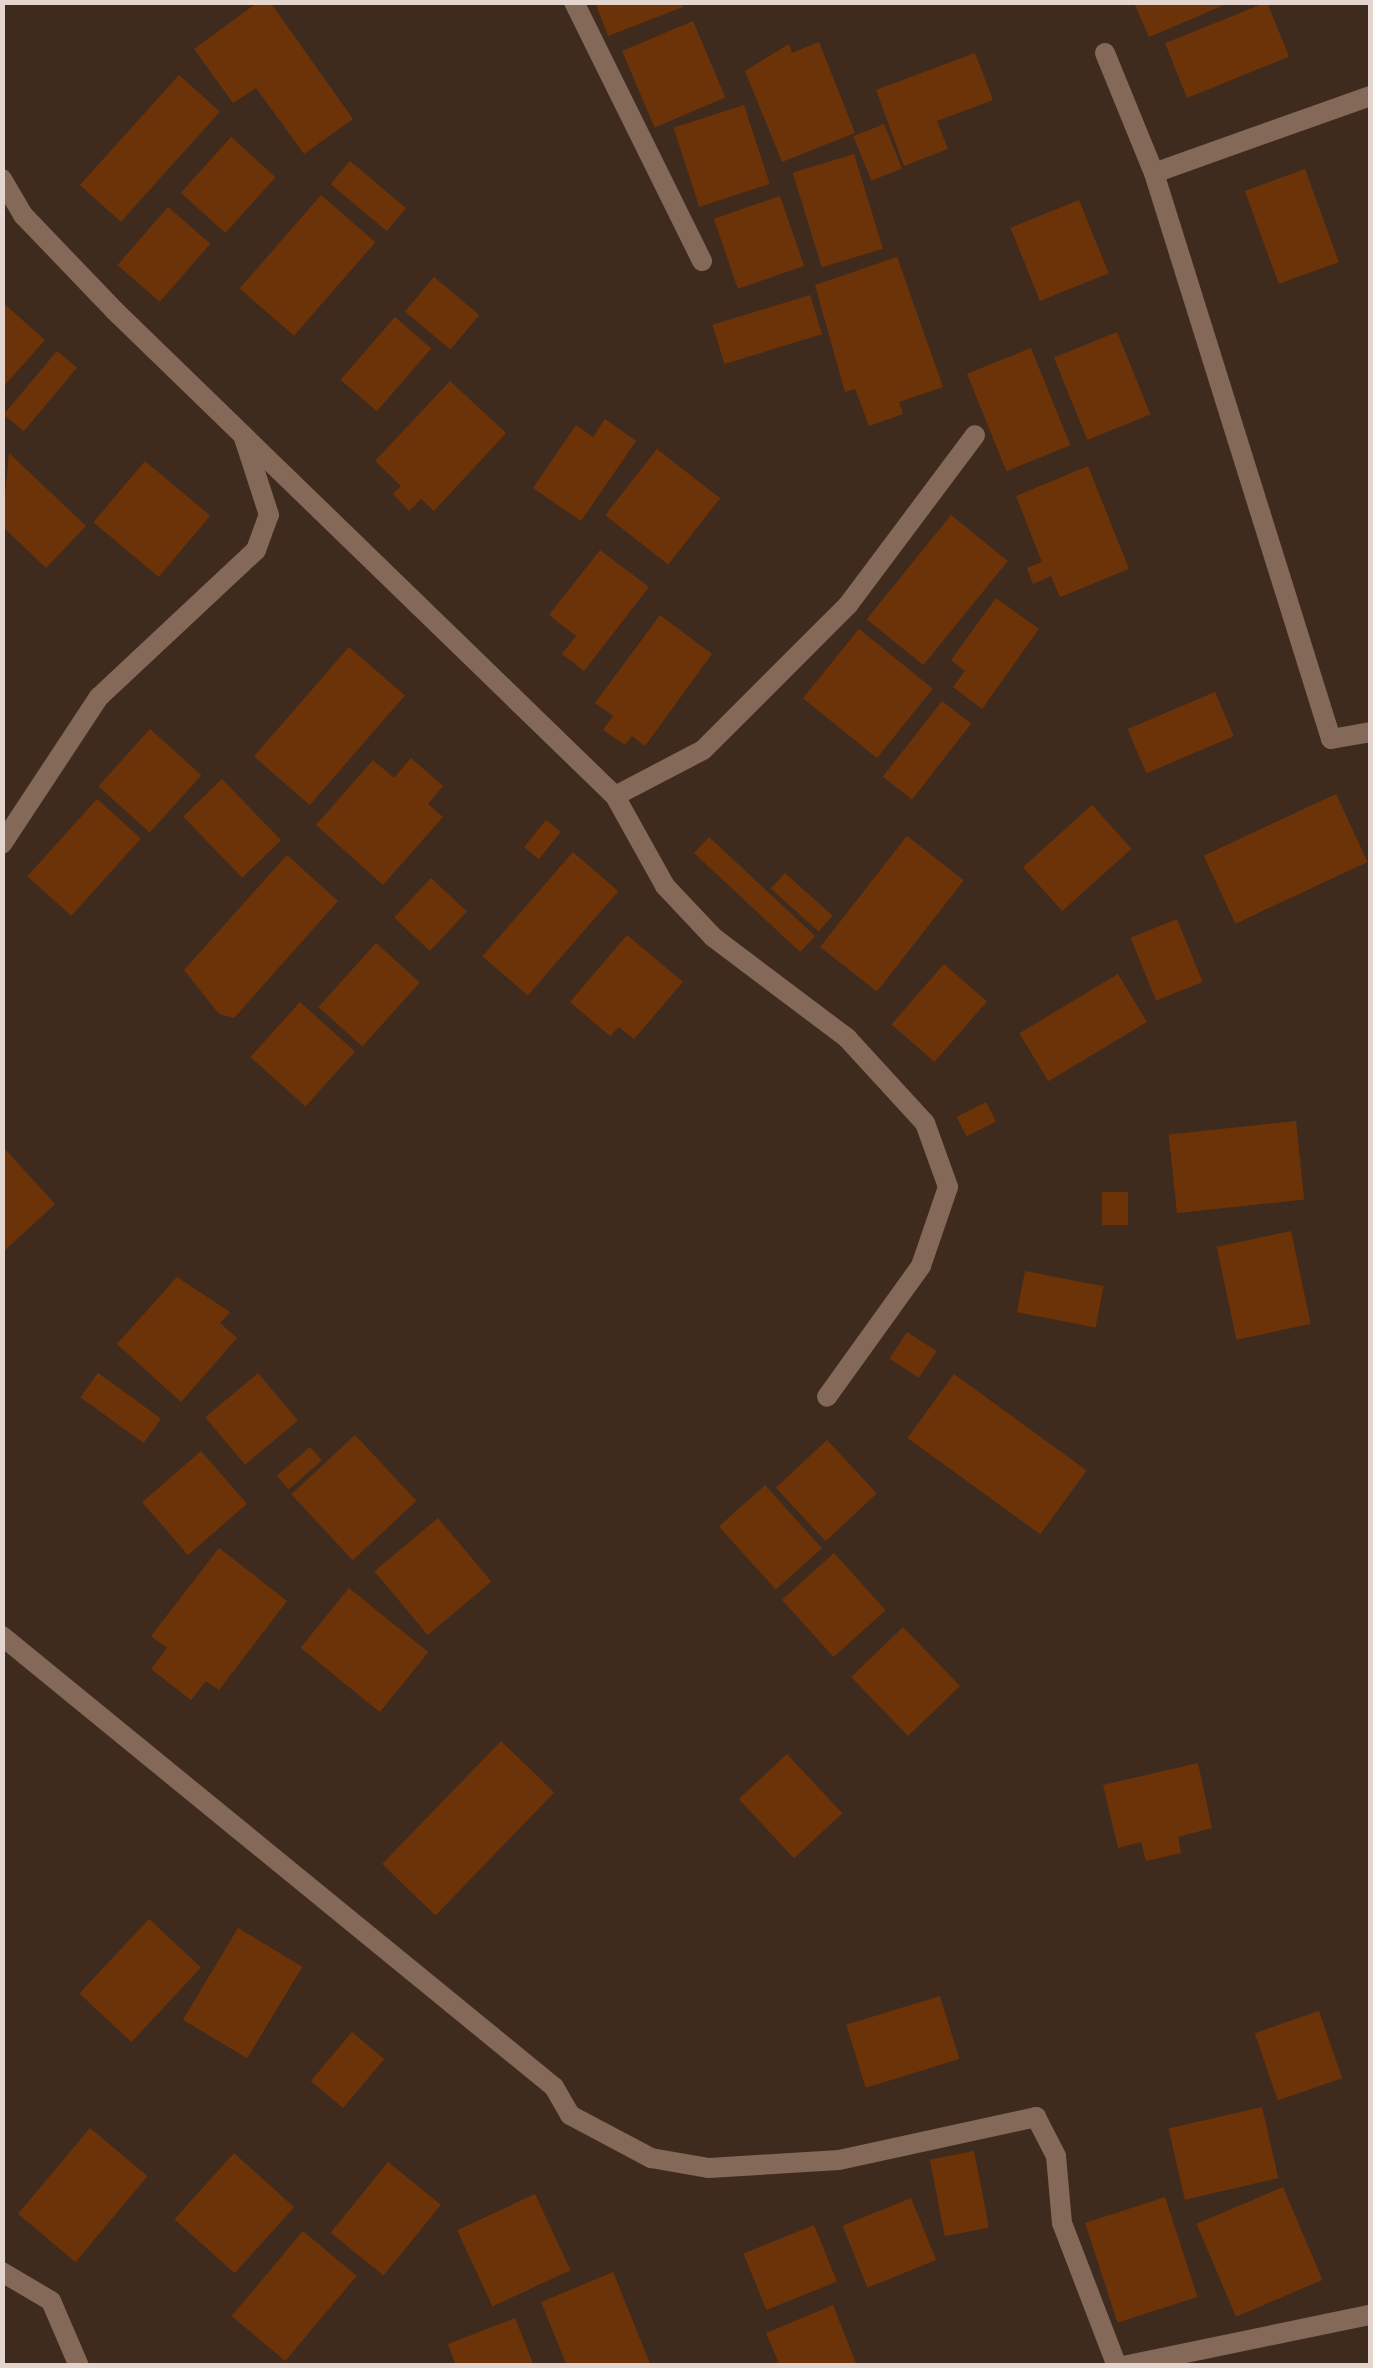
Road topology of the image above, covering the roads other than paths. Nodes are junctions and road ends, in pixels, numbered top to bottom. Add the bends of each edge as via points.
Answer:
1 (574, 2) edge
2 (1105, 52) dead end
3 (1370, 96) edge
4 (1154, 173) junction
5 (2, 179) edge
6 (702, 261) dead end
7 (975, 435) dead end
8 (244, 436) junction
9 (1370, 732) edge
10 (615, 796) junction
11 (2, 844) edge
12 (826, 1397) dead end
13 (6, 1651) edge
14 (2, 2272) edge
15 (1370, 2315) edge
16 (79, 2366) edge
17 (1120, 2366) edge

1 - 6 street
2 - 4 street
3 - 4 street
4 - 9 street via 1332,738
5 - 8 street via 24,216
7 - 10 street via 848,605 716,737 670,774
8 - 10 street
8 - 11 street via 268,515 256,550 99,698
10 - 12 street via 666,886 713,937 847,1038 925,1123 948,1187 921,1266
13 - 17 street via 554,2087 570,2116 651,2158 709,2168 839,2160 1036,2117 1056,2156 1062,2223
14 - 16 street via 51,2300
15 - 17 street

